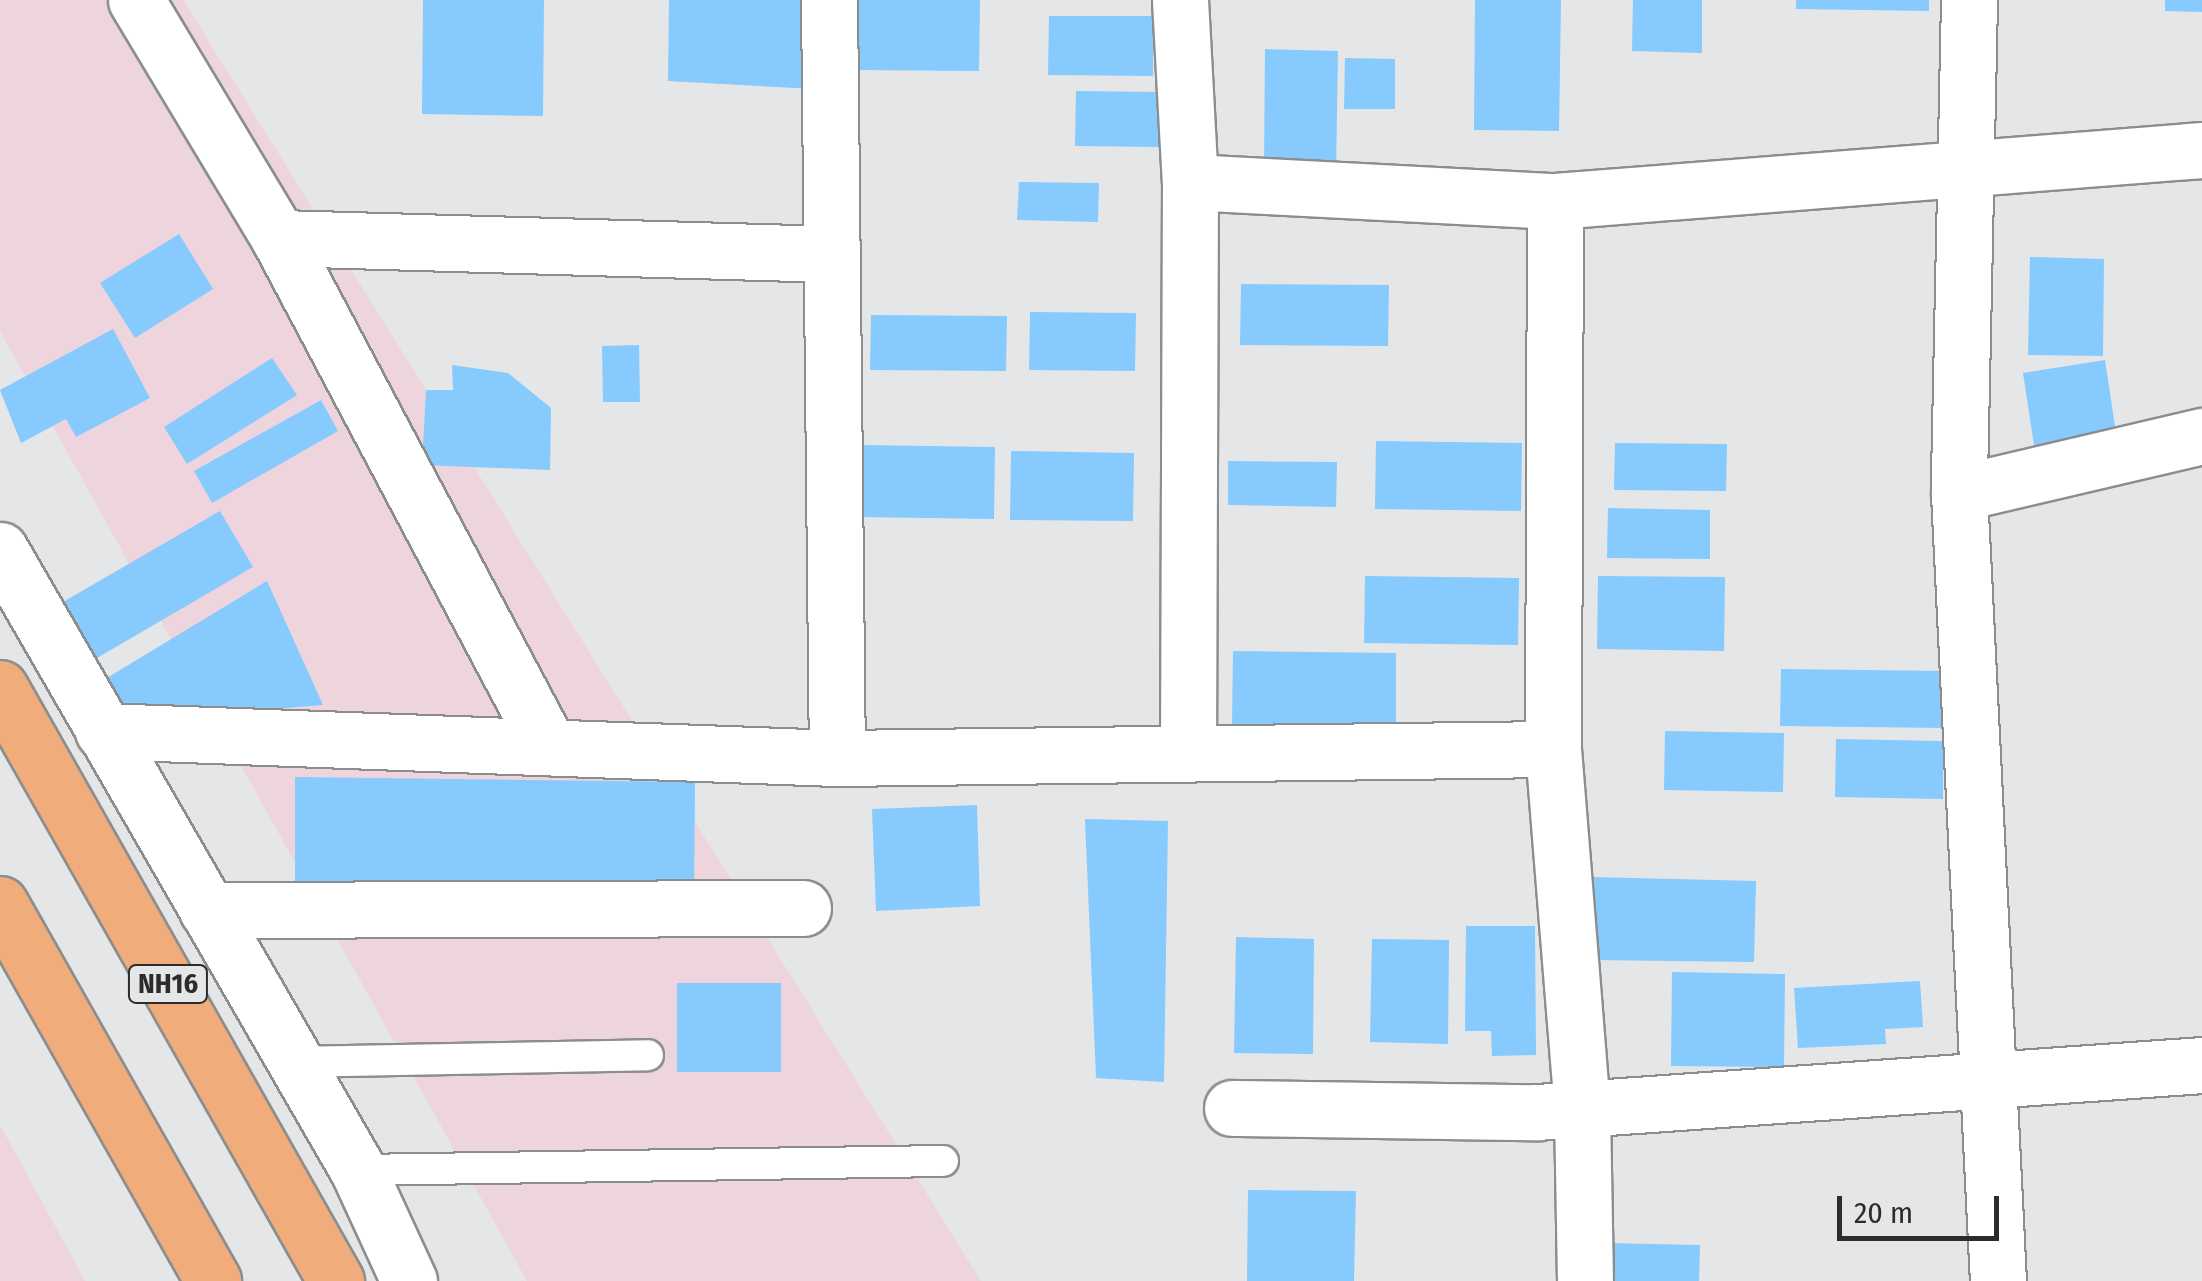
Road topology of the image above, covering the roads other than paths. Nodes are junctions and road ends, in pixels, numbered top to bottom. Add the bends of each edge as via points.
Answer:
1 (136, 0) edge
2 (829, 0) edge
3 (1180, 0) edge
4 (1969, 0) edge
5 (2202, 150) edge
6 (1962, 176) junction
7 (1190, 182) junction
8 (1555, 201) junction
9 (279, 238) junction
10 (832, 254) junction
11 (2202, 436) edge
12 (1959, 493) junction
13 (0, 550) edge
14 (0, 688) edge
15 (103, 730) junction
16 (549, 747) junction
17 (1188, 749) junction
18 (1553, 749) junction
19 (837, 758) junction
20 (0, 904) edge
21 (803, 908) dead end
22 (207, 910) junction
23 (648, 1055) dead end
24 (295, 1062) junction
25 (2202, 1065) edge
26 (1989, 1076) junction
27 (1232, 1108) dead end
28 (1582, 1110) junction
29 (943, 1161) dead end
30 (358, 1170) junction
31 (213, 1281) edge
32 (336, 1281) edge
33 (409, 1281) edge
34 (1585, 1281) edge
35 (1998, 1281) edge

1 - 9 street
2 - 10 street
3 - 7 street
4 - 6 street
5 - 6 street
6 - 8 street
6 - 12 street
7 - 8 street
7 - 17 street
8 - 18 street
9 - 10 street
9 - 16 street
10 - 19 street
11 - 12 street
12 - 26 street
13 - 15 street
14 - 32 highway, NH16
15 - 16 street
15 - 22 street
16 - 19 street
17 - 18 street
17 - 19 street
18 - 28 street
20 - 31 highway
21 - 22 street
22 - 24 street
23 - 24 lane
24 - 30 street
25 - 26 street
26 - 28 street
26 - 35 street
27 - 28 street
28 - 34 street
29 - 30 lane
30 - 33 street

